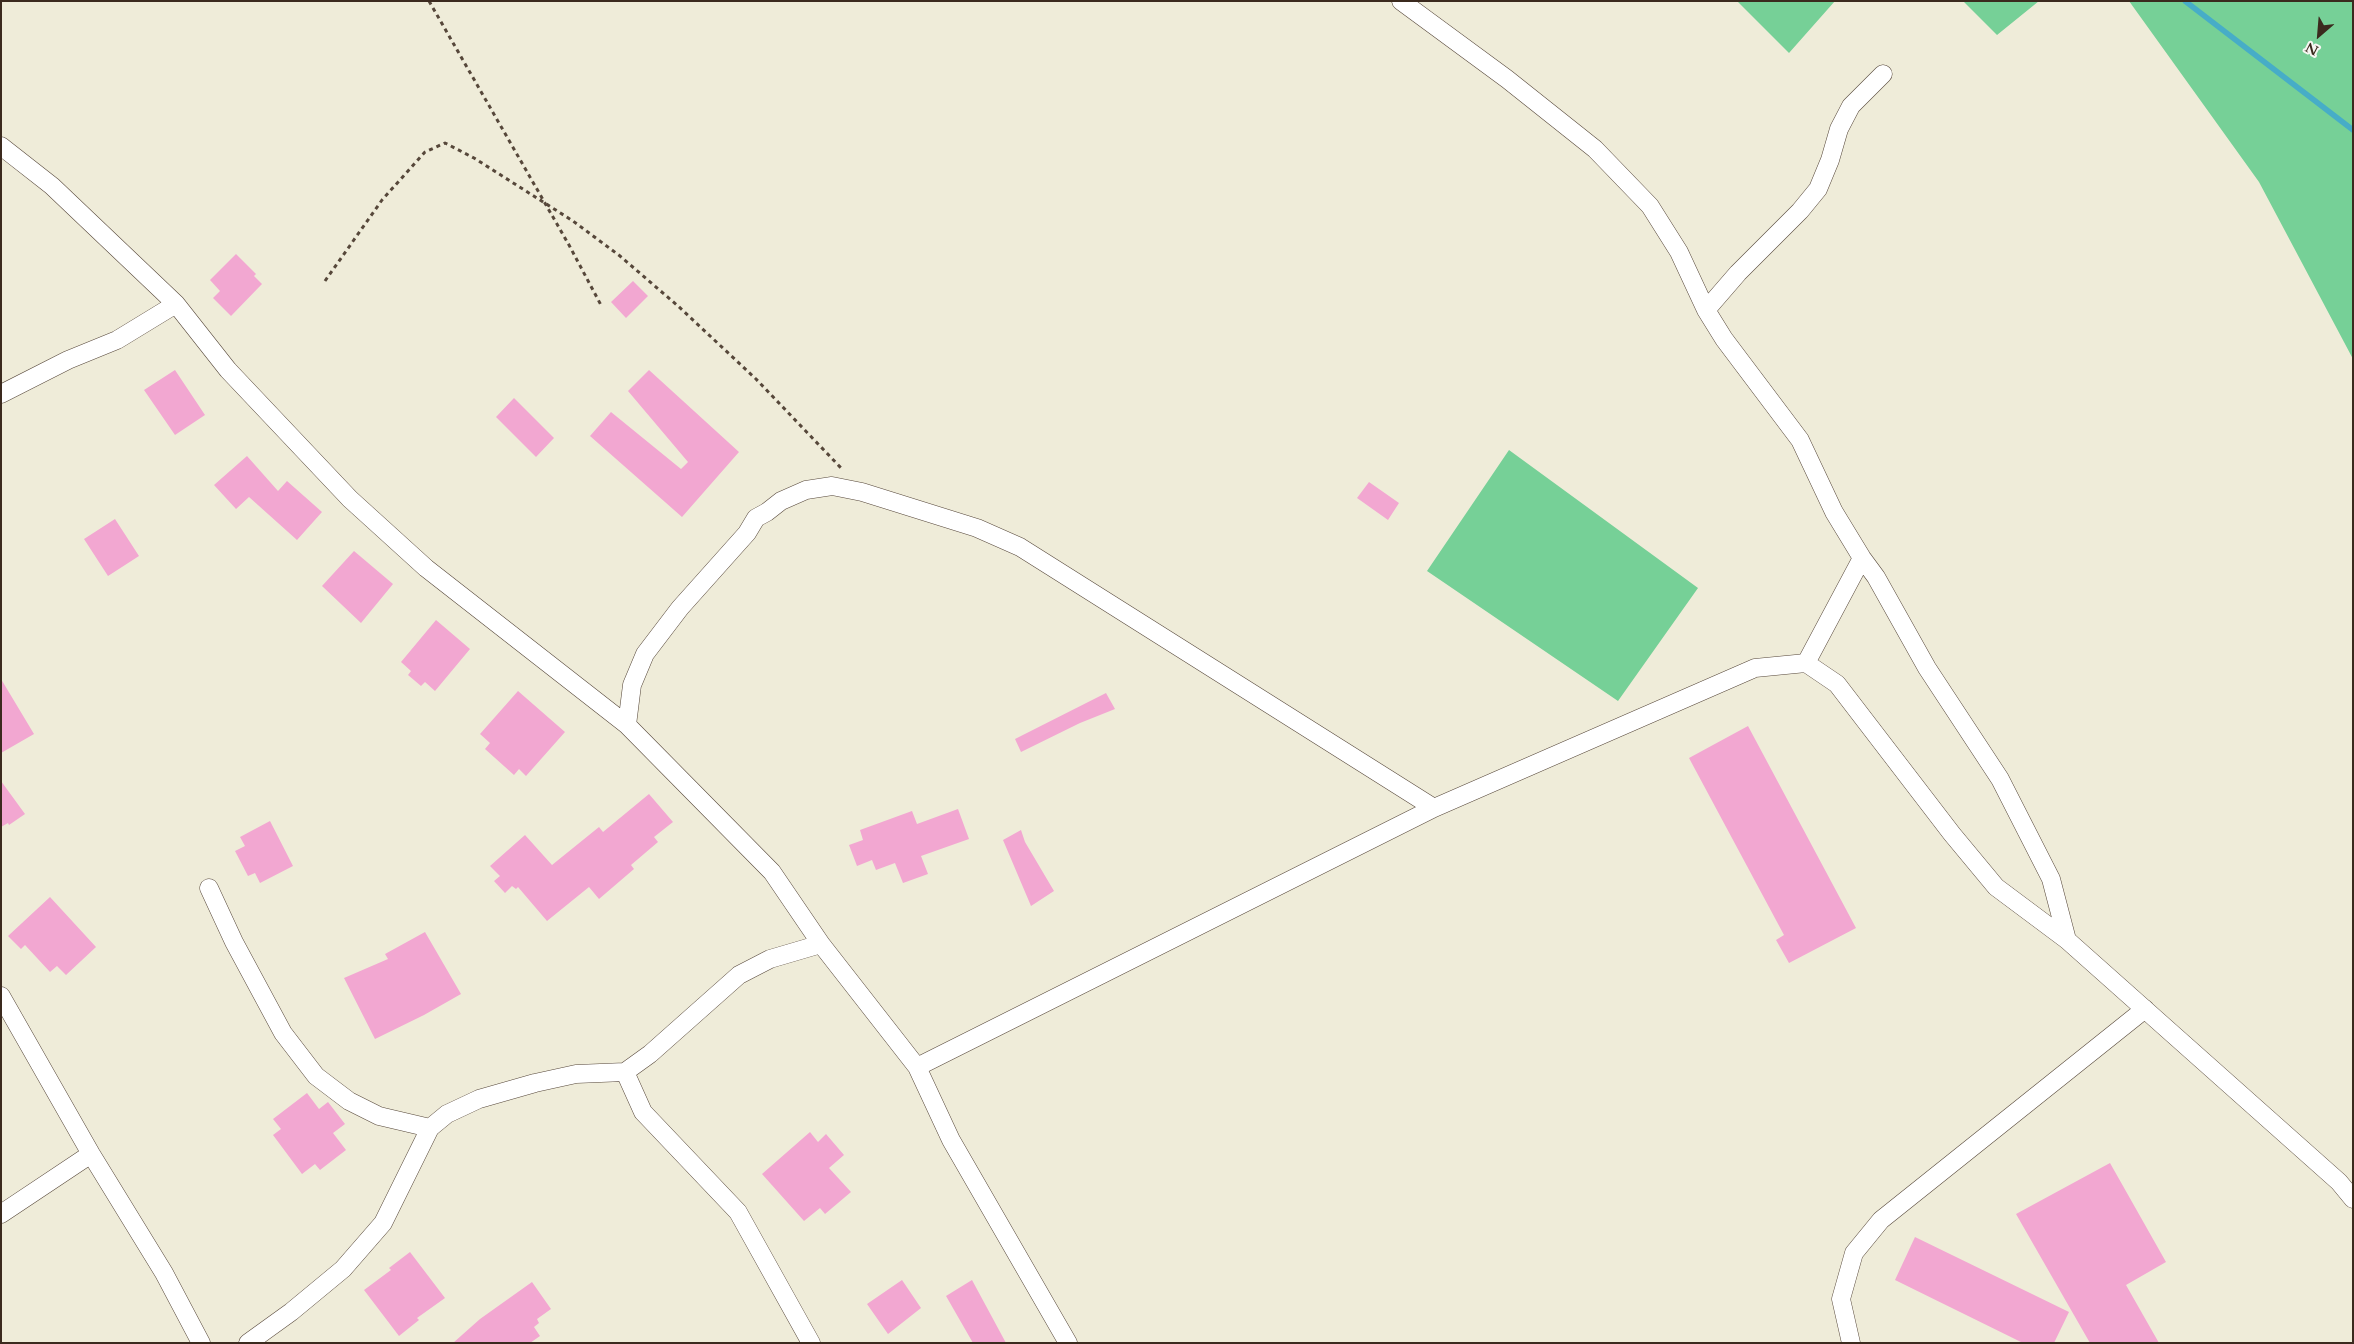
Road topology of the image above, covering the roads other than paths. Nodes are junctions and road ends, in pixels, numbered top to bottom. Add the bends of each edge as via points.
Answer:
1 (1401, 1) edge
2 (1882, 74) dead end
3 (1, 146) edge
4 (176, 304) junction
5 (1706, 310) junction
6 (1, 394) edge
7 (1862, 558) junction
8 (1806, 663) junction
9 (627, 725) junction
10 (1434, 808) junction
11 (209, 888) dead end
12 (2067, 940) junction
13 (820, 944) junction
14 (1, 996) edge
15 (2145, 1009) junction
16 (917, 1067) junction
17 (624, 1072) junction
18 (430, 1128) junction
19 (91, 1154) junction
20 (2353, 1199) edge
21 (1, 1214) edge
22 (202, 1343) edge
23 (248, 1343) edge
24 (811, 1343) edge
25 (1068, 1343) edge
26 (1851, 1343) edge

1 - 5 street via 1595,149 1650,206 1679,252
2 - 5 street via 1851,106 1839,129 1818,189
3 - 4 street via 52,186
4 - 6 street via 117,340 68,360
4 - 9 street via 228,370 350,499 426,568
5 - 7 street via 1800,440 1834,512
7 - 8 street
7 - 12 street via 1927,668 2000,779 2051,879
8 - 10 street via 1755,668
8 - 12 street via 1837,684 1996,887
9 - 10 street via 632,685 645,654 680,608 747,533 756,518 781,501 806,490 832,486 862,492 977,528 1020,547
9 - 13 street via 772,872
10 - 16 street
11 - 18 street via 283,1033 316,1076 349,1101 379,1116
12 - 15 street
13 - 16 street
13 - 17 street via 770,959 738,975 650,1054
14 - 19 street
15 - 20 street via 2339,1182
15 - 26 street via 1882,1220 1854,1253 1841,1299
16 - 25 street via 951,1140
17 - 18 street via 576,1074 488,1096 447,1114
17 - 24 street via 643,1112 738,1212
18 - 23 street via 383,1223 343,1269
19 - 21 street
19 - 22 street via 164,1273

